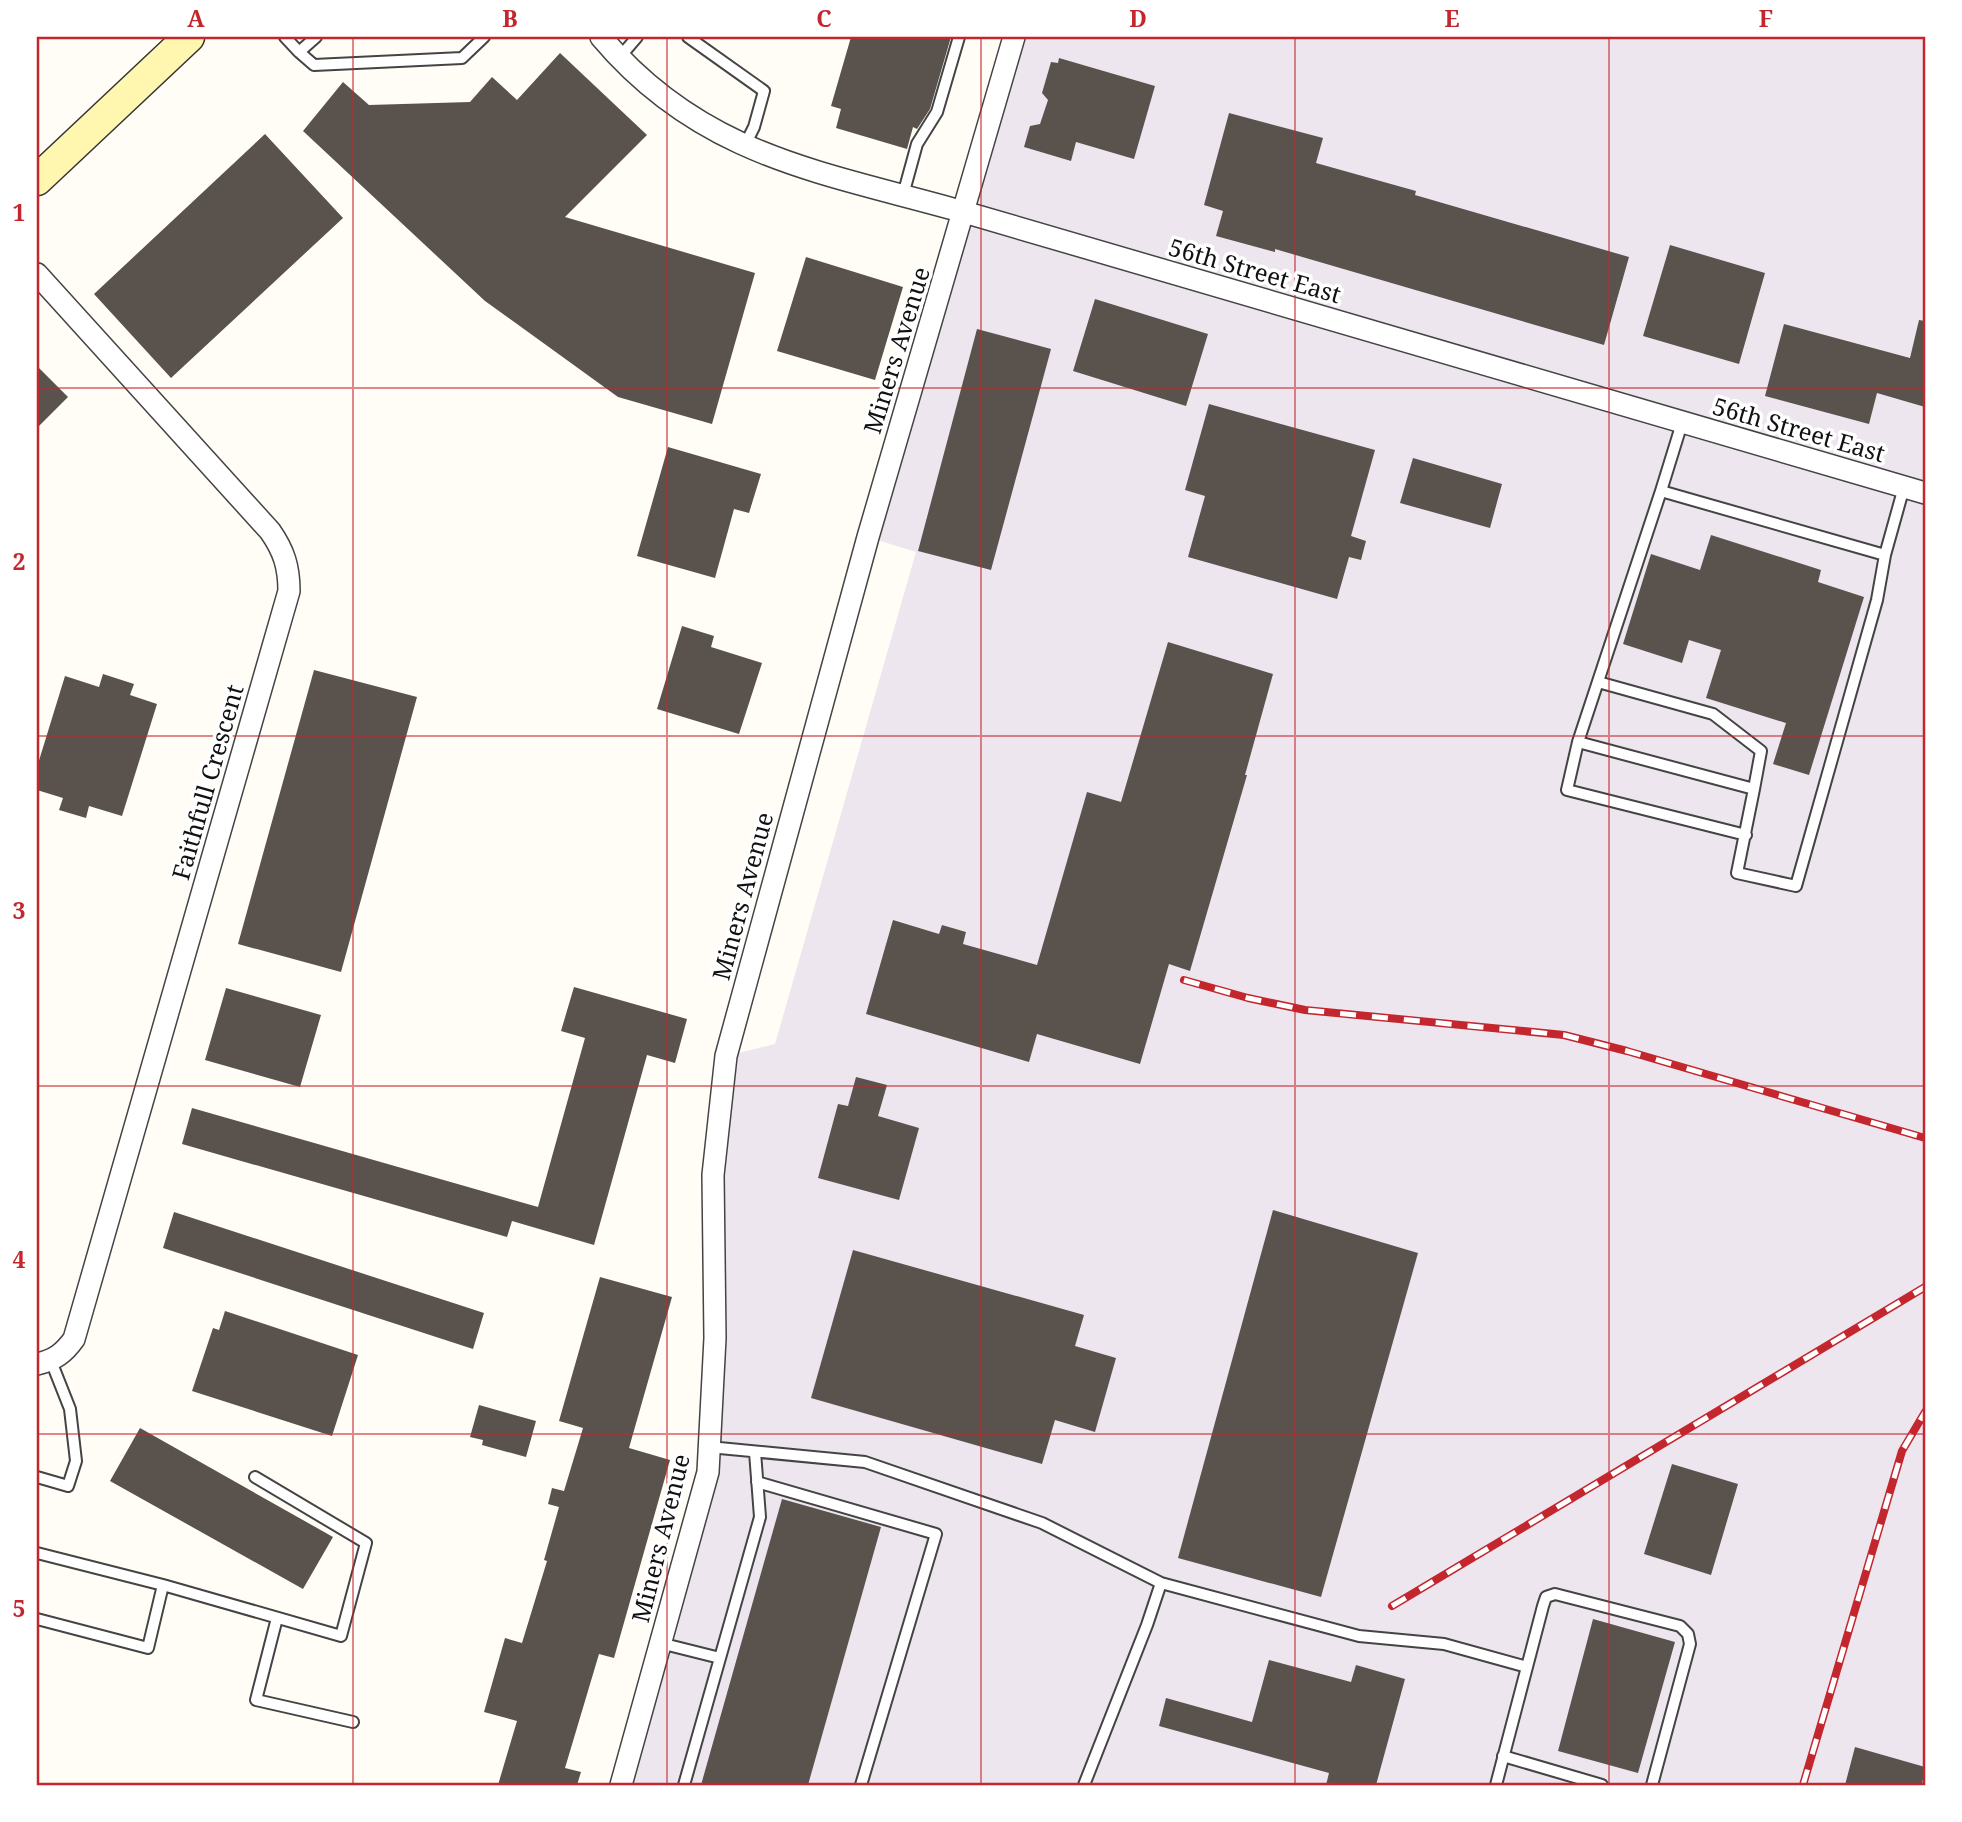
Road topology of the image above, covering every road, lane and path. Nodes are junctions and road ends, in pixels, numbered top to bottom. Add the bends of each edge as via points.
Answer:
1 (189, 37) edge
2 (285, 37) edge
3 (316, 37) edge
4 (485, 37) edge
5 (601, 37) edge
6 (637, 37) edge
7 (688, 37) edge
8 (959, 37) edge
9 (1014, 37) edge
10 (299, 52) junction
11 (619, 58) junction
12 (745, 146) junction
13 (37, 180) edge
14 (903, 195) junction
15 (964, 212) junction
16 (37, 274) edge
17 (1682, 423) junction
18 (1904, 487) junction
19 (1661, 491) junction
20 (1925, 493) edge
21 (1885, 555) junction
22 (1598, 682) junction
23 (1578, 741) junction
24 (1754, 789) junction
25 (1746, 835) junction
26 (44, 1362) edge
27 (709, 1447) junction
28 (755, 1452) junction
29 (37, 1477) edge
30 (255, 1477) dead end
31 (757, 1482) junction
32 (37, 1553) edge
33 (1161, 1583) junction
34 (163, 1585) junction
35 (277, 1618) junction
36 (37, 1619) edge
37 (660, 1643) junction
38 (720, 1658) junction
39 (1527, 1667) junction
40 (353, 1722) dead end
41 (1503, 1756) junction
42 (621, 1785) edge
43 (684, 1785) edge
44 (861, 1785) edge
45 (1084, 1785) edge
46 (1496, 1785) edge
47 (1602, 1785) edge
48 (1653, 1785) edge

1 - 13 street
2 - 10 lane
3 - 10 lane
4 - 10 lane via 462,58 314,65
5 - 11 street, 56th Street East
6 - 11 lane
7 - 12 lane via 764,91
8 - 14 lane via 937,112 917,144
9 - 15 street, Miners Avenue
11 - 12 street, 56th Street East via 671,103
12 - 14 street, 56th Street East via 812,172
14 - 15 street, 56th Street East
15 - 17 street, 56th Street East
15 - 27 street, Miners Avenue via 868,537 726,1056 713,1175 715,1338
16 - 26 street, Faithfull Crescent via 270,531 286,558 289,574 289,592 74,1339 65,1352
17 - 18 street, 56th Street East
17 - 19 lane
18 - 20 street, 56th Street East
18 - 21 lane
19 - 21 lane
19 - 22 lane
21 - 25 lane via 1877,600 1796,886 1737,873
22 - 23 lane
22 - 24 lane via 1713,714 1761,751
23 - 24 lane
23 - 25 lane via 1567,790
24 - 25 lane
26 - 29 lane via 71,1409 76,1461 68,1486
27 - 28 lane
27 - 37 street, Miners Avenue via 708,1472
28 - 31 lane
28 - 33 lane via 865,1462 1042,1523
30 - 35 lane via 366,1543 341,1636
31 - 38 lane via 760,1517
31 - 44 lane via 936,1534
32 - 34 lane
33 - 39 lane via 1359,1636 1444,1644
33 - 45 lane
34 - 35 lane
34 - 36 lane via 148,1648
35 - 40 lane via 256,1700
37 - 38 lane
37 - 42 street, Miners Avenue
38 - 43 lane
39 - 41 lane
39 - 48 lane via 1546,1597 1555,1594 1680,1626 1690,1644
41 - 46 lane
41 - 47 lane

